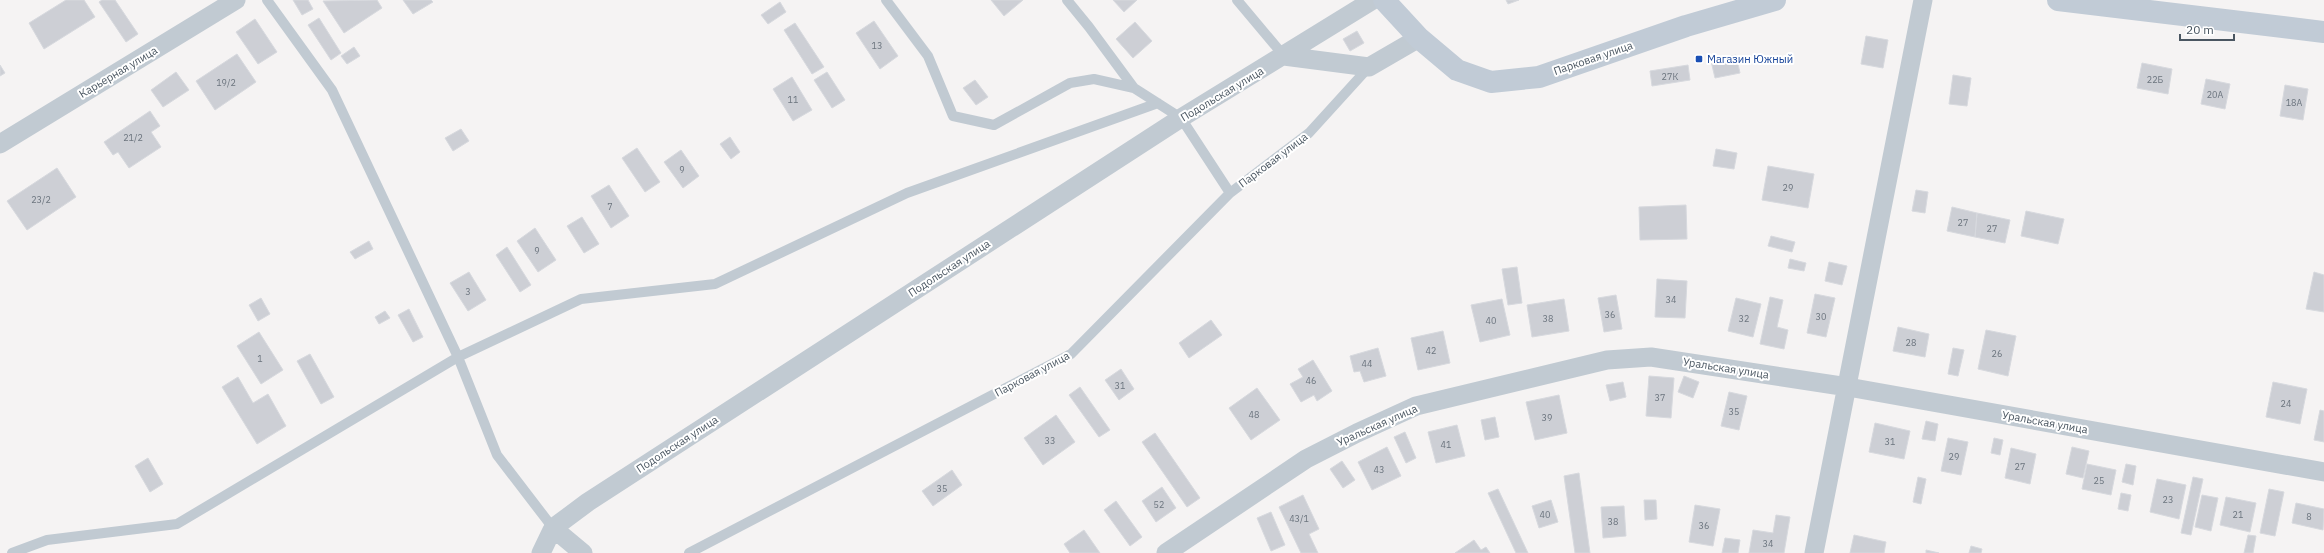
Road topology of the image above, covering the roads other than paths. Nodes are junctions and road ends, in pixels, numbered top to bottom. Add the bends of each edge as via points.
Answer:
1 (236, 0) edge
2 (267, 0) edge
3 (886, 0) edge
4 (1067, 0) edge
5 (1237, 0) edge
6 (1373, 0) edge
7 (1384, 0) edge
8 (1775, 0) edge
9 (1923, 0) edge
10 (2058, 0) edge
11 (2324, 32) edge
12 (1419, 38) junction
13 (1284, 56) junction
14 (1369, 67) junction
15 (1134, 88) junction
16 (1158, 103) junction
17 (1181, 118) junction
18 (0, 144) edge
19 (1230, 193) junction
20 (458, 357) junction
21 (1848, 387) junction
22 (2324, 472) edge
23 (553, 528) junction
24 (12, 553) edge
25 (541, 553) edge
26 (584, 553) edge
27 (689, 553) edge
28 (1166, 553) edge
29 (1814, 553) edge

1 - 18 street, Карьерная улица
2 - 20 lane via 332,90
3 - 15 lane via 928,56 953,116 994,125 1070,83 1094,79
4 - 15 lane
5 - 13 lane
6 - 13 street, Подольская улица
7 - 12 street, Парковая улица
8 - 12 street, Парковая улица via 1686,26 1539,77 1491,82 1457,70
9 - 21 street
10 - 11 street
12 - 14 street
13 - 14 street
13 - 17 street, Подольская улица
14 - 19 lane, Парковая улица via 1309,133
15 - 16 lane
16 - 17 lane
16 - 20 lane via 907,193 715,284 581,299
17 - 19 lane
17 - 23 street, Подольская улица via 601,493
19 - 27 lane, Парковая улица via 1071,354
20 - 23 lane via 497,455
20 - 24 lane via 177,524 47,540
21 - 22 street, Уральская улица
21 - 28 street, Уральская улица via 1651,357 1607,360 1416,406 1306,459
21 - 29 street
23 - 25 street, Подольская улица
23 - 26 street

